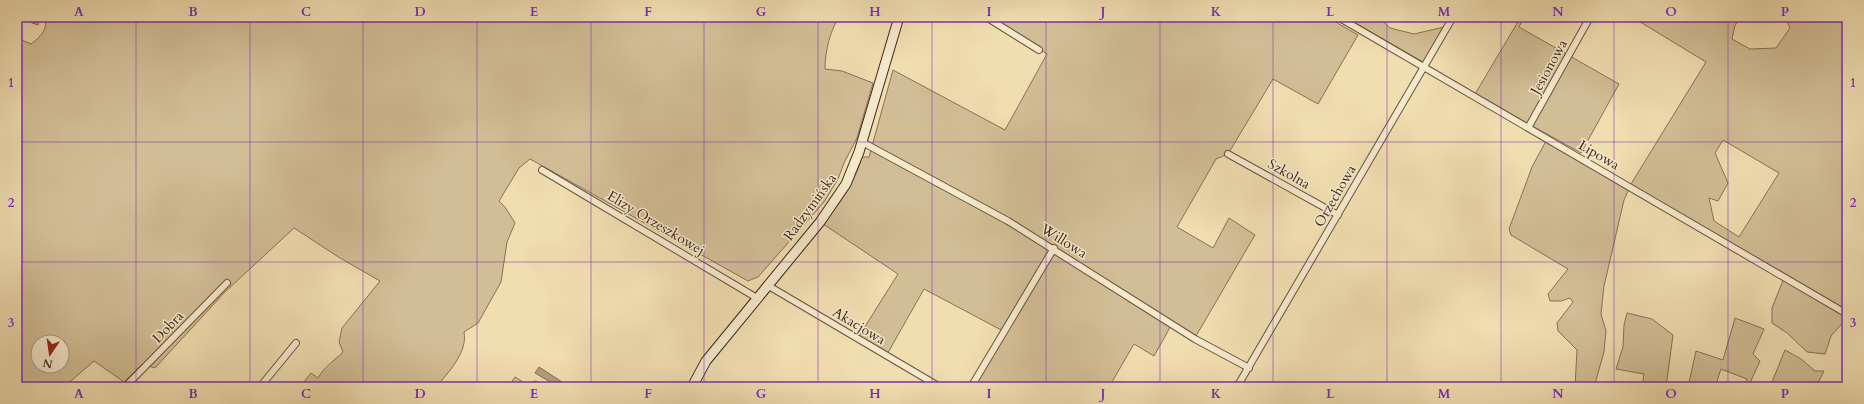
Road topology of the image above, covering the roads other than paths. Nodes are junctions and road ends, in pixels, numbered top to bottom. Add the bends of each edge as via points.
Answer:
1 (899, 17) edge
2 (986, 17) edge
3 (1338, 17) edge
4 (1453, 17) edge
5 (1590, 17) edge
6 (1039, 50) dead end
7 (1424, 67) junction
8 (1528, 128) junction
9 (862, 142) junction
10 (1228, 154) dead end
11 (542, 170) dead end
12 (1338, 215) junction
13 (1054, 248) junction
14 (227, 283) dead end
15 (767, 285) junction
16 (757, 298) junction
17 (1847, 314) edge
18 (296, 343) dead end
19 (1249, 368) junction
20 (125, 387) edge
21 (260, 387) edge
22 (692, 387) edge
23 (940, 387) edge
24 (971, 387) edge
25 (1237, 387) edge

1 - 9 street, Radzymińska
2 - 6 street
3 - 7 street, Lipowa
4 - 7 street, Orzechowa
5 - 8 street, Jesionowa
7 - 8 street, Lipowa
7 - 12 street, Orzechowa
8 - 17 street, Lipowa
9 - 13 street, Willowa
9 - 15 street, Radzymińska via 851,176 840,195
10 - 12 street, Szkolna
11 - 16 street, Elizy Orzeszkowej
12 - 19 street, Orzechowa
13 - 19 street, Willowa via 1189,335
13 - 24 street
14 - 20 street, Dobra
15 - 16 street, Radzymińska
15 - 23 street, Akacjowa
16 - 22 street, Radzymińska via 706,361
18 - 21 street
19 - 25 street, Orzechowa

